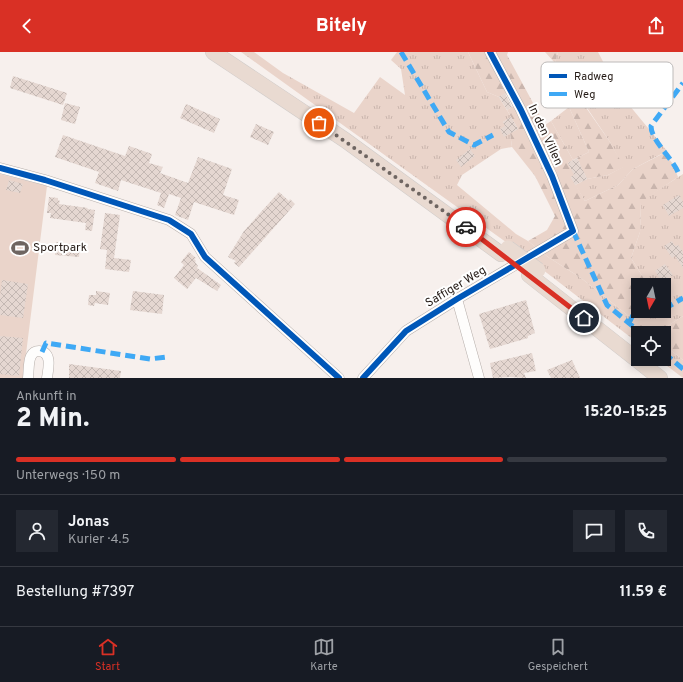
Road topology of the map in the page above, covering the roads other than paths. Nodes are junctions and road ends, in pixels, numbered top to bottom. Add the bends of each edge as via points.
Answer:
1 (213, 52) edge
2 (229, 52) edge
3 (490, 52) edge
4 (0, 168) edge
5 (573, 231) joint
6 (505, 251) junction
7 (534, 272) junction
8 (457, 299) junction
9 (631, 345) edge
10 (658, 366) edge
11 (28, 378) edge
12 (46, 378) edge
13 (339, 378) edge
14 (363, 378) edge
15 (479, 378) edge
16 (660, 378) edge
17 (673, 378) edge

1 - 6 highway
2 - 6 highway via 429,189
3 - 5 street, In den Villen via 552,176
4 - 13 street via 136,208 175,223 192,234 205,257
5 - 8 street, Saffiger Weg
6 - 7 highway, bridge
7 - 9 highway
7 - 16 highway
8 - 14 street, Saffiger Weg via 406,331
8 - 15 street
10 - 17 highway
11 - 12 street via 30,357 37,351 46,354 48,358

